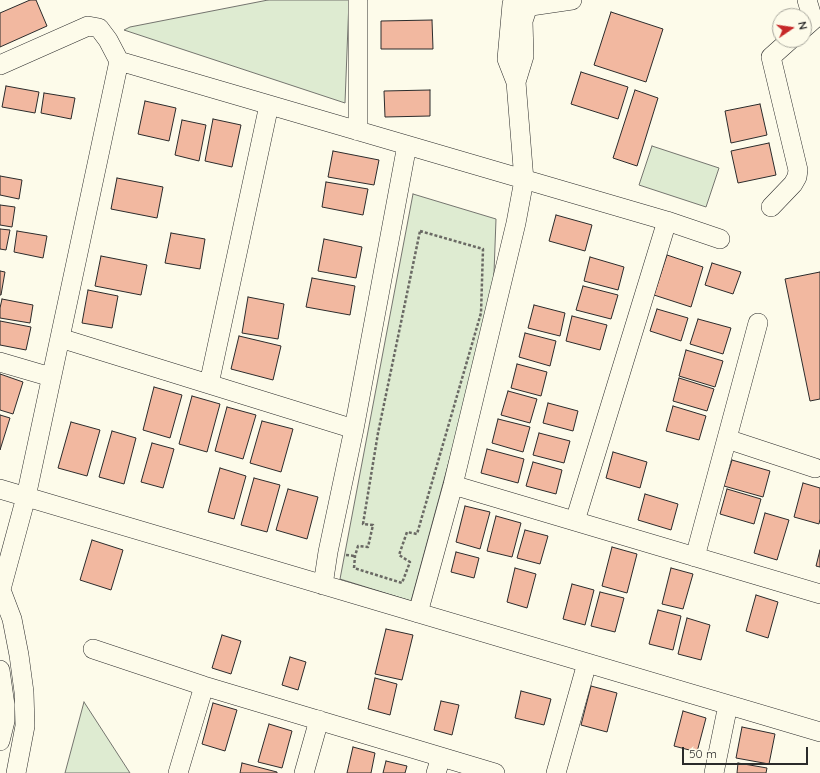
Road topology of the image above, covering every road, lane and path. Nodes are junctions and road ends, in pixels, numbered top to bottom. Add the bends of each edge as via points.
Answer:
1 (514, 0) edge
2 (572, 0) edge
3 (358, 1) edge
4 (781, 48) edge
5 (119, 62) junction
6 (0, 65) edge
7 (516, 82) junction
8 (269, 105) junction
9 (358, 131) junction
10 (407, 145) junction
11 (524, 180) junction
12 (771, 207) dead end
13 (667, 221) junction
14 (720, 239) dead end
15 (483, 249) joint
16 (758, 323) dead end
17 (60, 338) junction
18 (0, 362) edge
19 (51, 377) junction
20 (209, 384) junction
21 (354, 429) junction
22 (727, 439) junction
23 (815, 468) dead end
24 (453, 485) junction
25 (0, 489) edge
26 (26, 497) junction
27 (575, 521) junction
28 (695, 557) junction
29 (323, 585) junction
30 (0, 592) edge
31 (820, 594) edge
32 (418, 613) junction
33 (93, 649) dead end
34 (586, 663) junction
35 (0, 670) edge
36 (204, 686) junction
37 (728, 705) junction
38 (2, 719) edge
39 (319, 720) junction
40 (25, 726) junction
41 (820, 732) edge
42 (0, 741) edge
43 (438, 765) edge
44 (16, 773) edge
45 (178, 773) edge
46 (304, 773) edge
47 (495, 773) edge
48 (556, 773) edge
49 (714, 773) edge

1 - 7 street via 507,59
2 - 7 street via 531,6 527,9 523,21 524,56
3 - 9 street
4 - 12 street via 771,57 798,170 793,184
5 - 6 street via 99,28 88,26
5 - 8 street
5 - 17 street
7 - 11 street
8 - 9 street
8 - 20 street
9 - 10 street
10 - 11 street
10 - 21 street
11 - 13 street
11 - 24 street
13 - 14 street
13 - 27 street
15 - 15 path via 420,231 378,433 364,516 363,524 373,525 368,547 358,546 354,568 402,583 410,562 399,555 407,532 418,534 481,313
16 - 22 street
17 - 19 street
17 - 20 street
18 - 19 street
19 - 26 street
20 - 21 street
21 - 29 street
22 - 23 street
22 - 28 street
24 - 27 street
24 - 32 street
25 - 26 street
26 - 29 street
26 - 30 street
27 - 28 street
28 - 31 street
29 - 32 street
30 - 40 street via 12,619 19,655
32 - 34 street
33 - 36 street
34 - 37 street
34 - 48 street
35 - 38 street via 5,705
36 - 39 street
36 - 45 street
37 - 41 street
37 - 49 street
38 - 40 street
38 - 42 street
39 - 43 street
39 - 46 street
40 - 44 street
43 - 47 street

